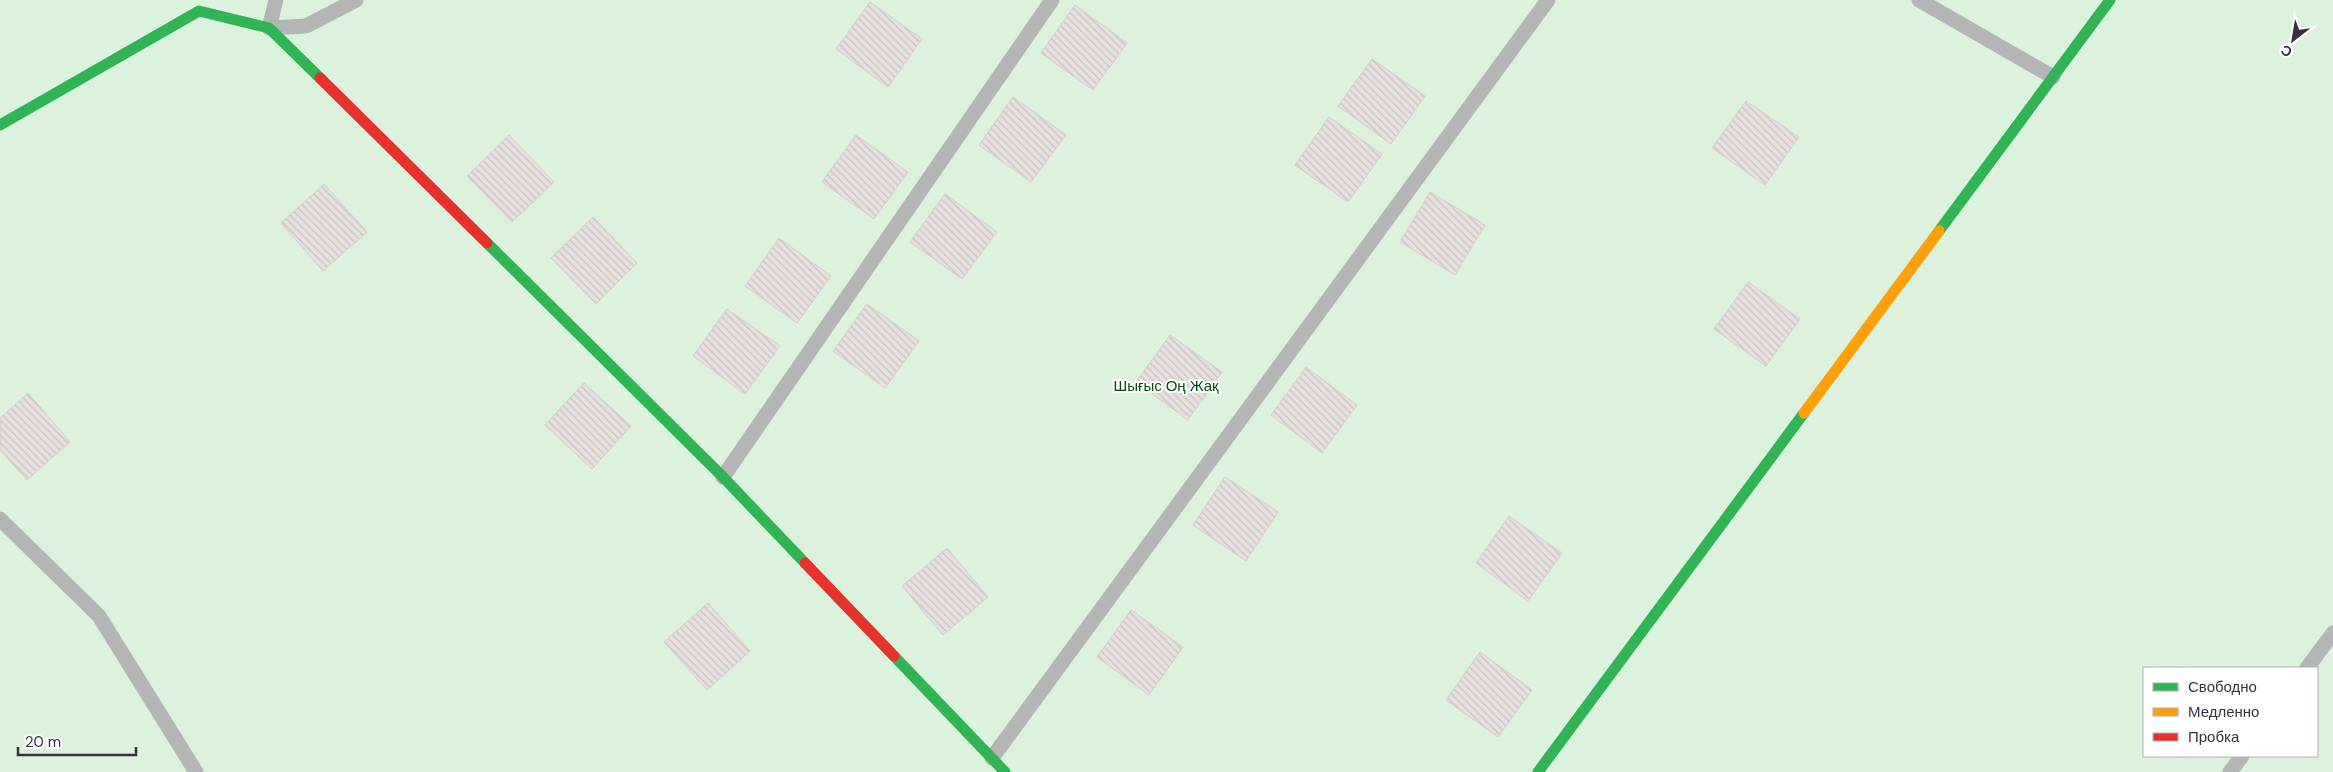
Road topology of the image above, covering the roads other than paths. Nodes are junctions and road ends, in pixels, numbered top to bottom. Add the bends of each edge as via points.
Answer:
1 (276, 0) edge
2 (356, 0) edge
3 (1052, 0) edge
4 (1548, 0) edge
5 (1919, 0) edge
6 (2110, 0) edge
7 (269, 28) junction
8 (2052, 77) junction
9 (0, 125) edge
10 (722, 477) junction
11 (0, 519) edge
12 (2333, 633) edge
13 (2308, 667) edge
14 (2241, 757) edge
15 (992, 758) junction
16 (196, 772) edge
17 (1004, 772) edge
18 (1538, 772) edge
19 (2230, 772) edge

1 - 7 lane
2 - 7 lane via 306,26
3 - 10 lane
4 - 15 lane
5 - 8 lane
6 - 8 street
7 - 9 street via 199,11
7 - 10 street
8 - 18 street
10 - 15 street
11 - 16 lane via 98,616
12 - 13 lane
14 - 19 lane
15 - 17 street

